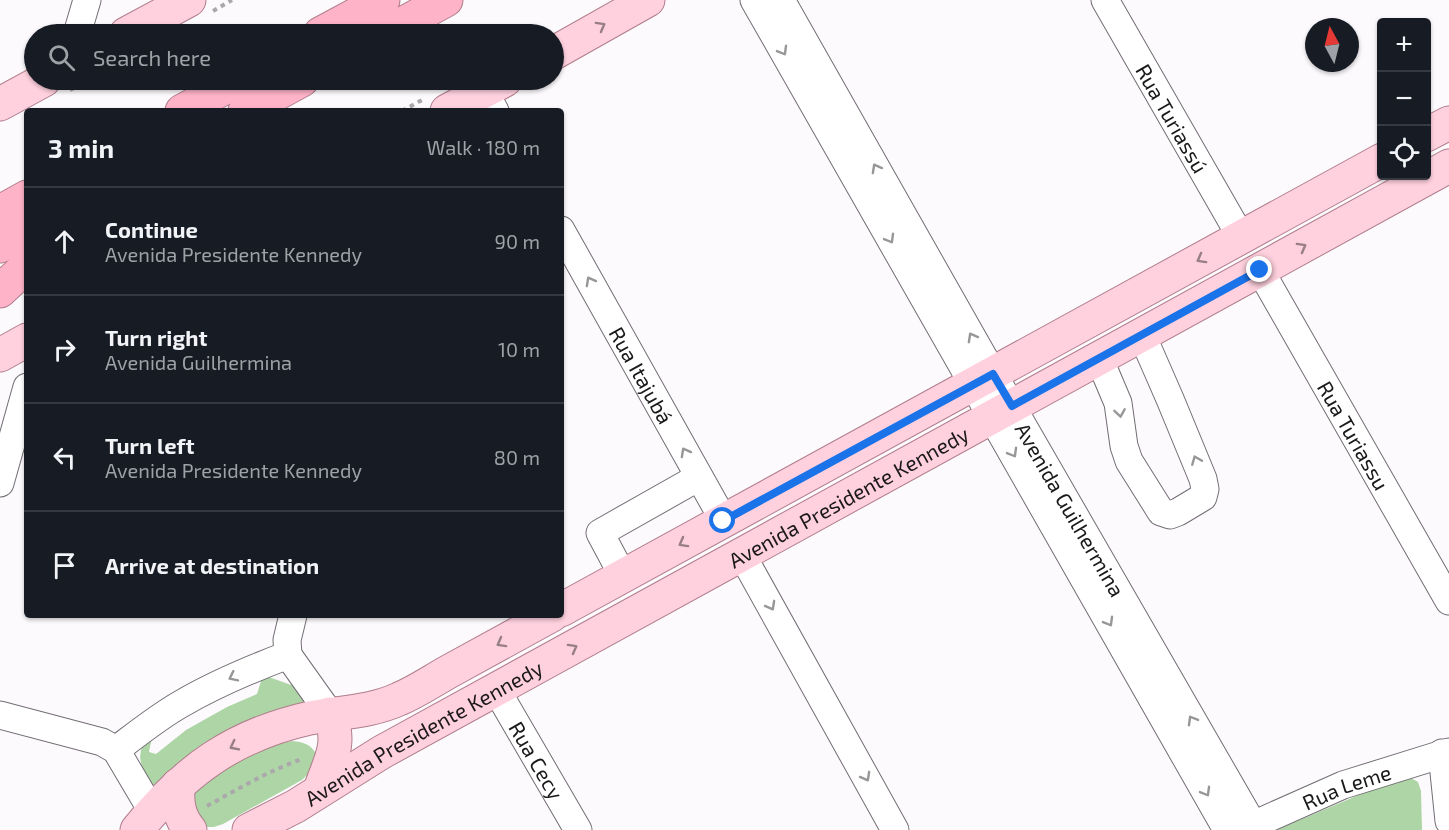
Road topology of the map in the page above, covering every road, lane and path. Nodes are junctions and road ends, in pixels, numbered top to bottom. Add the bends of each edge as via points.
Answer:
1 (87, 0) edge
2 (189, 0) edge
3 (383, 0) edge
4 (446, 0) edge
5 (648, 0) edge
6 (754, 0) edge
7 (781, 0) edge
8 (1105, 0) edge
9 (80, 24) edge
10 (145, 24) edge
11 (339, 24) edge
12 (402, 24) edge
13 (564, 46) edge
14 (26, 90) edge
15 (221, 90) edge
16 (284, 90) edge
17 (494, 94) edge
18 (0, 104) edge
19 (188, 108) edge
20 (251, 108) edge
21 (455, 108) edge
22 (1449, 123) edge
23 (1431, 132) edge
24 (1377, 163) edge
25 (1449, 166) edge
26 (24, 186) edge
27 (0, 192) edge
28 (24, 199) edge
29 (0, 212) edge
30 (24, 233) edge
31 (564, 235) edge
32 (1241, 237) junction
33 (0, 246) edge
34 (24, 269) edge
35 (1260, 270) junction
36 (0, 291) edge
37 (1142, 335) junction
38 (24, 342) edge
39 (0, 355) edge
40 (1099, 358) junction
41 (983, 379) junction
42 (24, 398) edge
43 (1002, 412) junction
44 (699, 477) junction
45 (0, 483) edge
46 (723, 521) junction
47 (742, 555) junction
48 (623, 576) junction
49 (1449, 601) edge
50 (564, 608) edge
51 (292, 618) edge
52 (547, 618) edge
53 (288, 655) junction
54 (496, 689) junction
55 (330, 714) junction
56 (0, 715) edge
57 (288, 723) junction
58 (116, 750) junction
59 (1445, 752) edge
60 (324, 778) junction
61 (178, 785) junction
62 (145, 820) edge
63 (1449, 821) edge
64 (265, 826) edge
65 (1245, 829) edge
66 (190, 830) edge
67 (578, 830) edge
68 (896, 830) edge

1 - 9 street
2 - 10 main road
3 - 11 highway
4 - 12 highway
13 -> 5 main road
6 -> 41 street, Avenida Guilhermina
41 -> 7 street, Avenida Guilhermina
8 - 32 street, Rua Turiassú
14 - 18 main road
15 - 19 highway
16 - 20 highway
17 - 21 main road
22 - 23 main road
24 - 32 main road, Avenida Presidente Kennedy
35 -> 25 main road, Avenida Presidente Kennedy
26 - 27 highway
28 - 29 highway
30 - 33 highway
44 -> 31 street, Rua Itajubá
32 -> 41 main road, Avenida Presidente Kennedy
34 - 36 highway
35 - 37 main road, Avenida Presidente Kennedy
35 - 49 street, Rua Turiassu
37 - 40 main road, Avenida Presidente Kennedy
40 -> 37 street via 1118,403 1129,461 1161,512 1178,512 1203,497 1203,479
38 - 39 main road
40 - 43 main road, Avenida Presidente Kennedy
41 - 43 street, Avenida Guilhermina
41 - 46 main road, Avenida Presidente Kennedy
42 - 45 street
43 - 47 main road, Avenida Presidente Kennedy
43 - 65 street, Avenida Guilhermina
44 - 46 street, Rua Itajubá
44 - 48 street via 600,533
46 -> 48 main road, Avenida Presidente Kennedy
54 -> 47 main road, Avenida Presidente Kennedy
47 -> 68 street
48 - 50 main road, Avenida Presidente Kennedy
51 - 53 street
52 -> 55 main road, Avenida Presidente Kennedy via 399,699 372,708
53 - 55 street
53 -> 58 street via 182,704
54 - 60 main road, Avenida Presidente Kennedy via 382,752
54 - 67 street, Rua Cecy
55 - 57 main road, Avenida Presidente Kennedy
55 - 60 main road via 335,727 335,748
56 - 58 street via 102,742
57 - 60 main road via 310,734 318,743 323,752
57 -> 61 main road, Avenida Presidente Kennedy via 216,755
58 - 62 street
59 - 63 street
59 - 65 street, Rua Leme via 1343,785
60 - 64 main road, Avenida Presidente Kennedy via 296,806
61 - 62 main road, Avenida Presidente Kennedy
61 - 66 main road via 179,813

